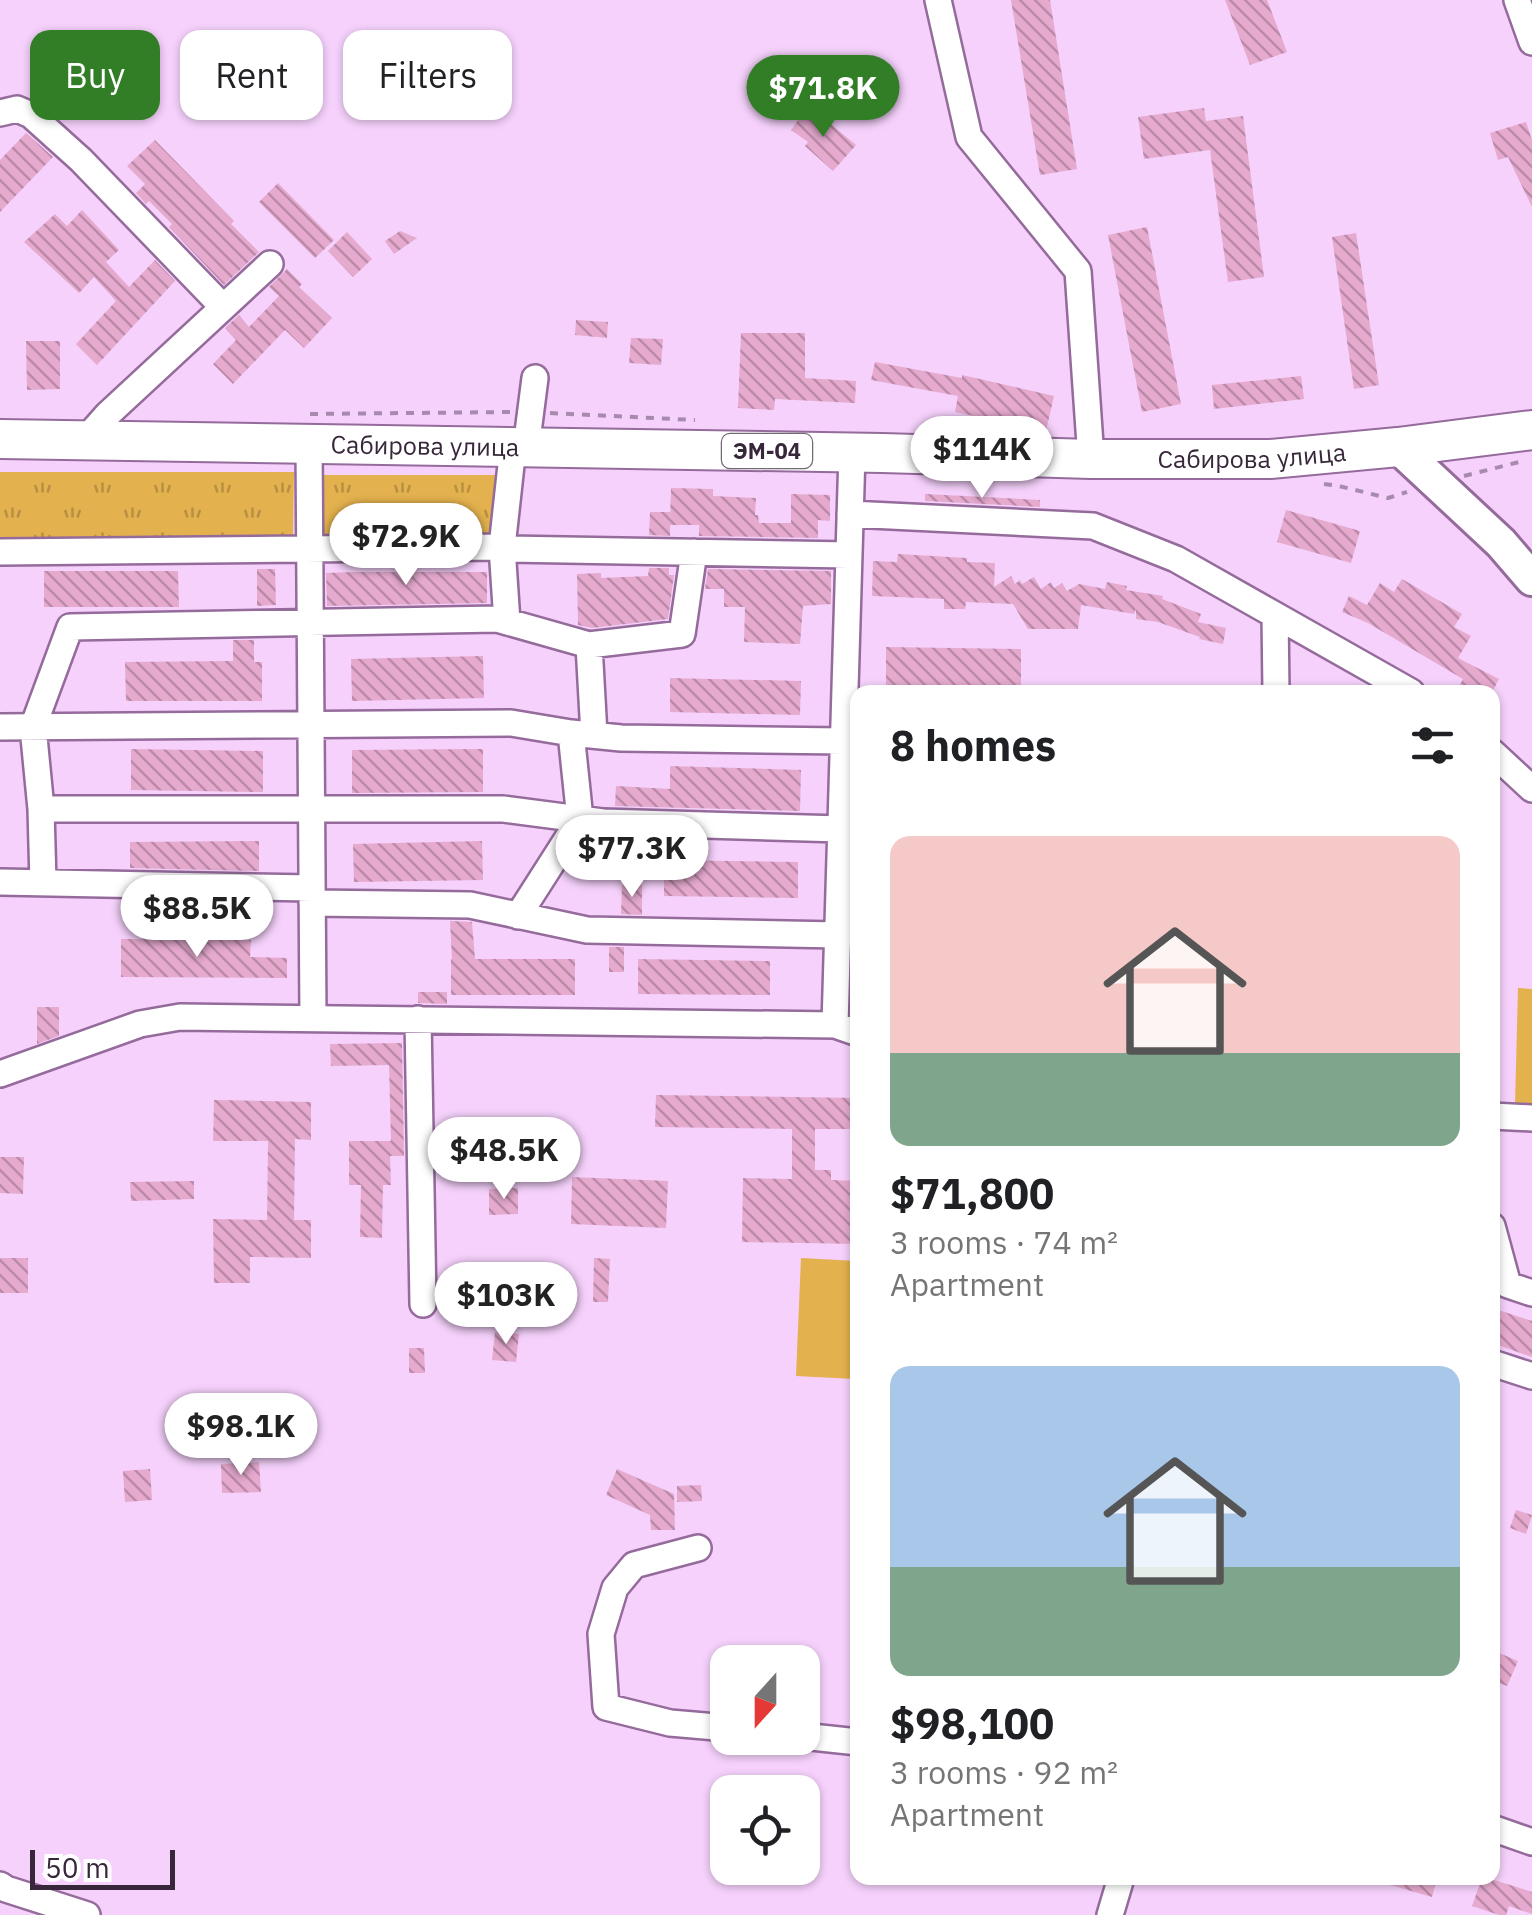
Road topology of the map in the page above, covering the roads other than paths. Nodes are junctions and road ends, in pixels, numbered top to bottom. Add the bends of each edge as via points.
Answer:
1 (938, 0) edge
2 (1516, 0) edge
3 (1532, 42) edge
4 (0, 113) edge
5 (270, 264) dead end
6 (223, 307) junction
7 (535, 378) dead end
8 (1532, 430) edge
9 (0, 439) edge
10 (84, 441) junction
11 (309, 444) junction
12 (1398, 447) junction
13 (519, 448) junction
14 (852, 453) junction
15 (1092, 459) junction
16 (850, 514) junction
17 (502, 548) junction
18 (310, 549) junction
19 (0, 552) edge
20 (694, 552) junction
21 (849, 554) junction
22 (1532, 579) edge
23 (1275, 615) junction
24 (310, 622) junction
25 (507, 622) junction
26 (589, 645) junction
27 (1276, 685) edge
28 (1399, 685) edge
29 (311, 726) junction
30 (0, 727) edge
31 (33, 727) junction
32 (583, 734) junction
33 (844, 741) junction
34 (1500, 759) edge
35 (1532, 789) edge
36 (850, 800) edge
37 (41, 809) junction
38 (312, 810) junction
39 (580, 819) junction
40 (841, 829) junction
41 (0, 882) edge
42 (43, 883) junction
43 (848, 885) edge
44 (312, 896) junction
45 (518, 916) junction
46 (838, 935) junction
47 (847, 967) edge
48 (313, 1017) junction
49 (418, 1019) junction
50 (846, 1029) edge
51 (0, 1074) edge
52 (1500, 1116) edge
53 (1532, 1118) edge
54 (1500, 1256) edge
55 (1532, 1292) edge
56 (423, 1304) dead end
57 (1500, 1366) edge
58 (1532, 1376) edge
59 (698, 1548) dead end
60 (710, 1726) edge
61 (820, 1738) edge
62 (850, 1741) edge
63 (1500, 1831) edge
64 (1532, 1842) edge
65 (0, 1885) edge
66 (1119, 1885) edge
67 (87, 1915) edge
68 (1110, 1915) edge

1 - 15 street via 969,137 1078,272
2 - 3 street
4 - 6 street via 17,108 31,114
5 - 6 street
6 - 10 street
7 - 13 street
8 - 12 highway, Сабирова улица / ЭМ-04
9 - 10 highway, Сабирова улица / ЭМ-04
10 - 11 highway, Сабирова улица / ЭМ-04
11 - 13 highway, Сабирова улица / ЭМ-04
11 - 18 street
12 - 15 highway, Сабирова улица / ЭМ-04 via 1270,459
12 - 22 main road
13 - 14 highway, Сабирова улица / ЭМ-04
13 - 17 street
14 - 15 highway, Сабирова улица / ЭМ-04
14 - 16 street
16 - 21 street
16 - 23 street via 1093,526 1176,559
17 - 18 street
17 - 20 street
17 - 25 street
18 - 19 street
18 - 24 street
20 - 21 street
20 - 26 street via 682,634
21 - 33 street
23 - 27 street
23 - 28 street
24 - 25 street
24 - 29 street
24 - 31 street via 70,626
25 - 26 street
26 - 32 street
29 - 31 street
29 - 32 street via 511,723
29 - 38 street
30 - 31 street
31 - 37 street
32 - 33 street
32 - 39 street
33 - 36 street
34 - 35 street
36 - 40 street
37 - 38 street
37 - 42 street
38 - 39 street via 503,809
38 - 44 street
39 - 40 street
39 - 45 street
40 - 43 street
41 - 42 street
42 - 44 street
43 - 46 street
44 - 45 street via 470,905
44 - 48 street
45 - 46 street via 587,930
46 - 47 street
47 - 50 street
48 - 49 street
48 - 51 street via 180,1017 140,1024
49 - 50 street
49 - 56 street
52 - 53 street
54 - 55 street via 1508,1286
57 - 58 street
59 - 60 street via 634,1564 615,1588 601,1634 606,1707
61 - 62 street
63 - 64 street
65 - 67 street
66 - 68 street

